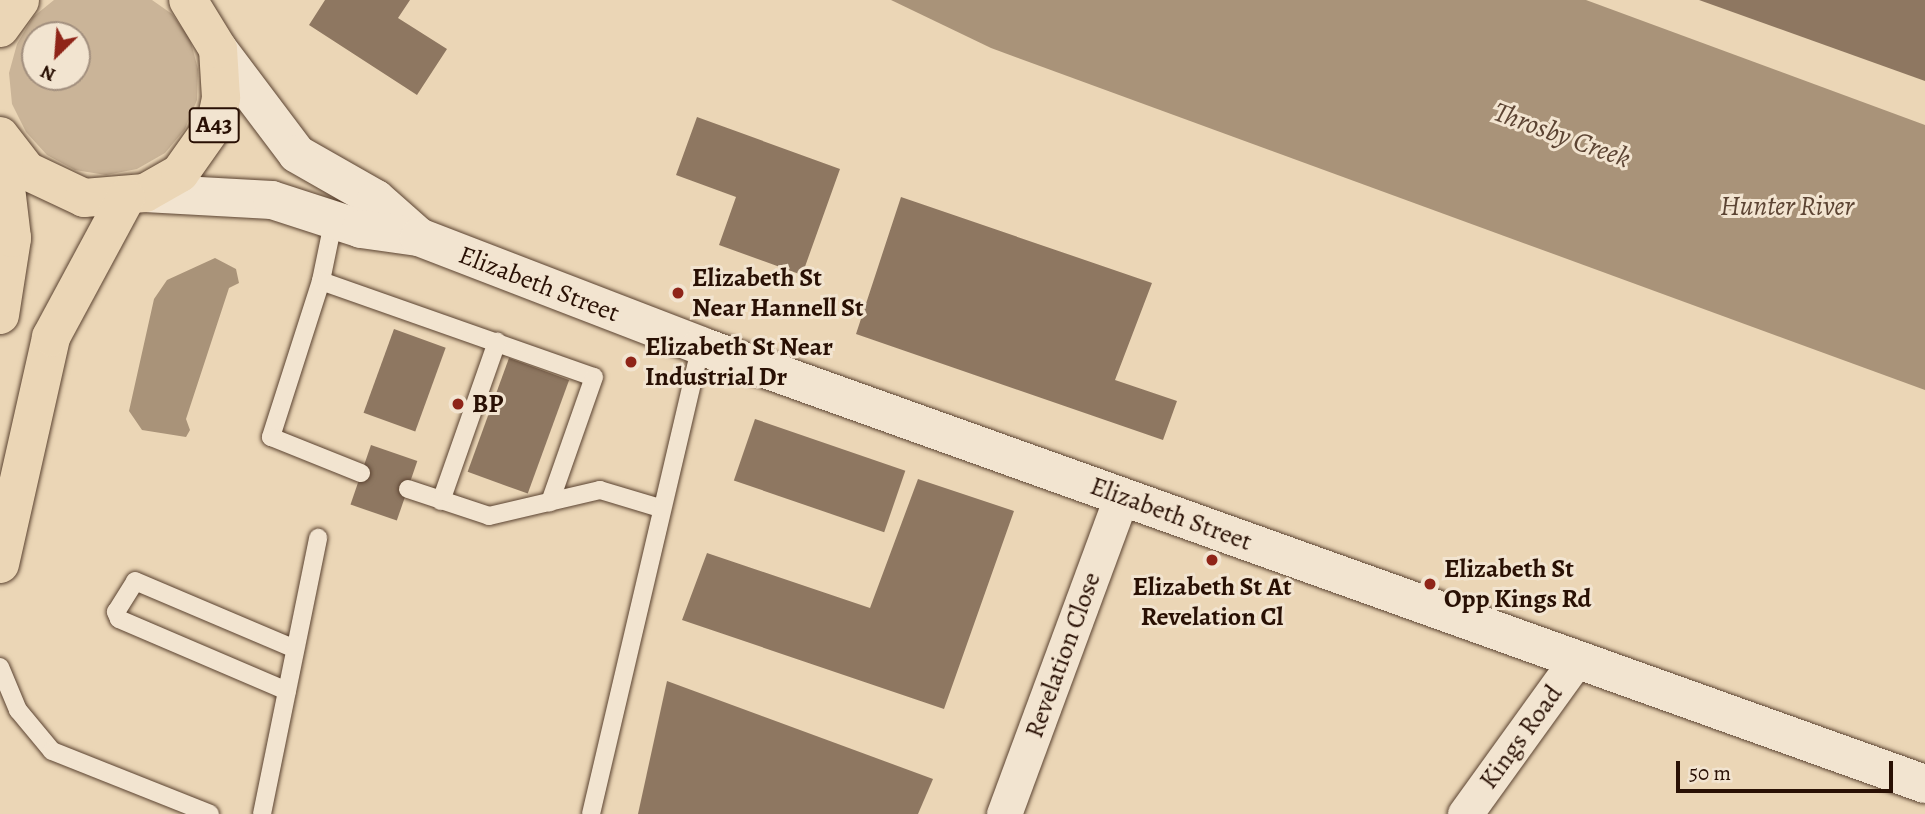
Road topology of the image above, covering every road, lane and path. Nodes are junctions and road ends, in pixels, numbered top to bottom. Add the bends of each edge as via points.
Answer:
1 (20, 0) edge
2 (207, 19) edge
3 (0, 28) edge
4 (0, 136) edge
5 (135, 196) junction
6 (334, 218) junction
7 (419, 237) junction
8 (321, 281) junction
9 (0, 315) edge
10 (497, 342) junction
11 (701, 346) junction
12 (361, 473) dead end
13 (408, 489) dead end
14 (1121, 497) junction
15 (441, 501) junction
16 (550, 502) junction
17 (660, 508) junction
18 (318, 538) dead end
19 (0, 564) edge
20 (296, 649) junction
21 (1576, 660) junction
22 (0, 667) edge
23 (287, 691) junction
24 (1925, 784) edge
25 (210, 814) edge
26 (262, 814) edge
27 (591, 814) edge
28 (1004, 814) edge
29 (1465, 814) edge

1 - 3 highway
2 - 5 highway, A43 via 222,73 216,122 194,160
2 - 7 main road, Elizabeth Street via 297,154 376,200
4 - 5 highway via 45,184 84,198
4 - 9 highway via 12,237
5 - 6 main road, Elizabeth Street via 272,200
5 - 19 highway, A43 via 51,337
6 - 7 main road, Elizabeth Street
6 - 8 lane
7 - 11 main road, Elizabeth Street
8 - 10 lane
8 - 12 lane via 271,438
10 - 15 lane
10 - 16 lane via 594,377
11 - 14 main road, Elizabeth Street
11 - 17 lane
13 - 15 lane
14 - 21 main road, Elizabeth Street
14 - 28 street, Revelation Close
15 - 16 lane via 489,516
16 - 17 lane via 600,490
17 - 27 lane
18 - 20 lane
20 - 23 lane
20 - 23 lane via 135,581 116,612 119,619
21 - 24 main road, Elizabeth Street
21 - 29 street, Kings Road
22 - 25 lane via 18,710 52,751
23 - 26 lane

